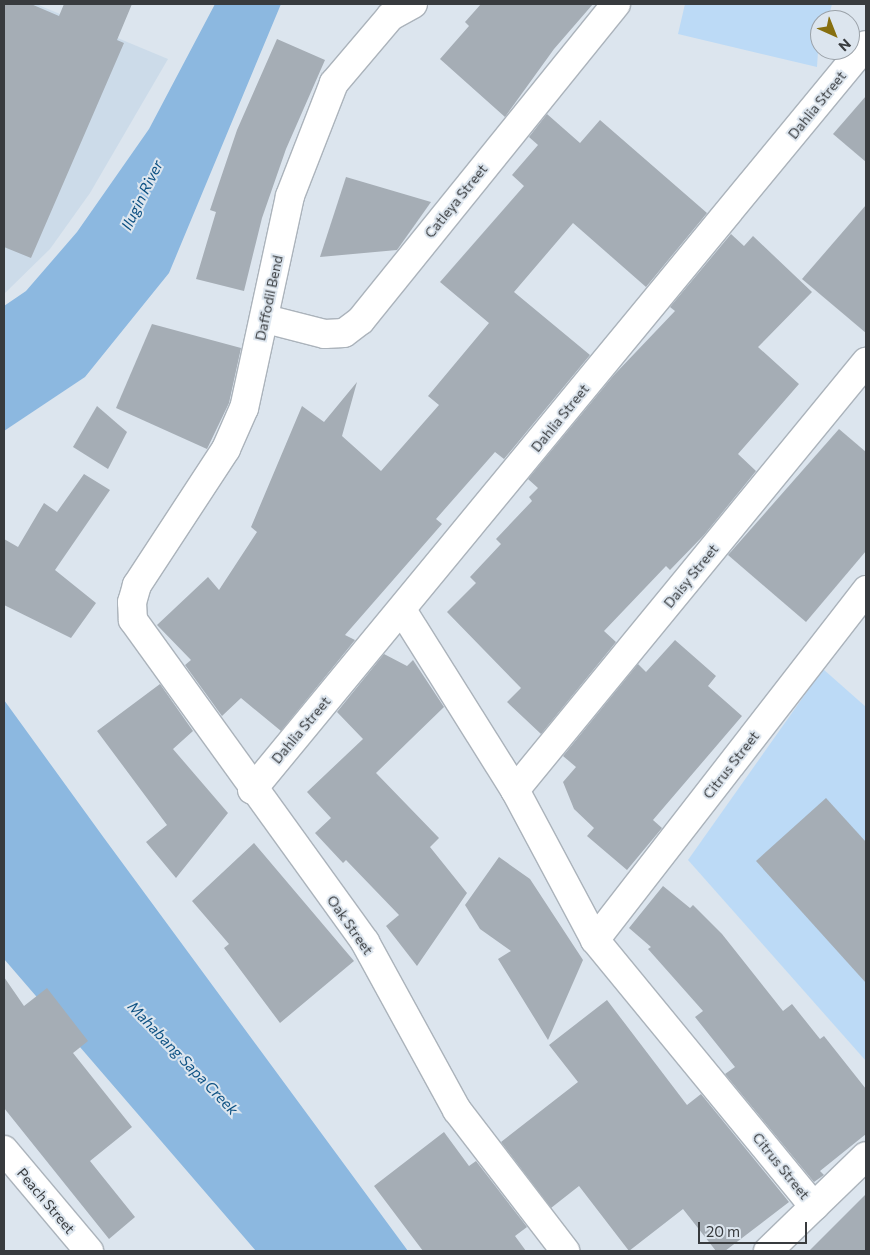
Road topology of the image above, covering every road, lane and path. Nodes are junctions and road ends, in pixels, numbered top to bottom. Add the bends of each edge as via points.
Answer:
1 (413, 4) edge
2 (616, 4) edge
3 (866, 45) edge
4 (266, 319) junction
5 (866, 362) edge
6 (866, 590) edge
7 (132, 602) joint
8 (402, 610) junction
9 (252, 790) junction
10 (515, 790) junction
11 (595, 940) junction
12 (4, 1150) edge
13 (866, 1156) edge
14 (814, 1207) junction
15 (89, 1251) edge
16 (565, 1251) edge
17 (768, 1251) edge

1 - 4 street, Daffodil Bend via 390,18 334,83 290,196
2 - 4 street, Catleya Street via 361,320 344,333 325,334
3 - 8 street, Dahlia Street
4 - 7 street, Daffodil Bend via 244,408 226,449 137,585
5 - 10 street, Daisy Street
6 - 11 street, Citrus Street
7 - 9 street, Oak Street via 133,620
8 - 9 street, Dahlia Street
8 - 10 street, Citrus Street
9 - 16 street, Oak Street via 365,942 457,1110
10 - 11 street, Citrus Street
11 - 14 street, Citrus Street
12 - 15 street, Peach Street
13 - 14 street
14 - 17 street

